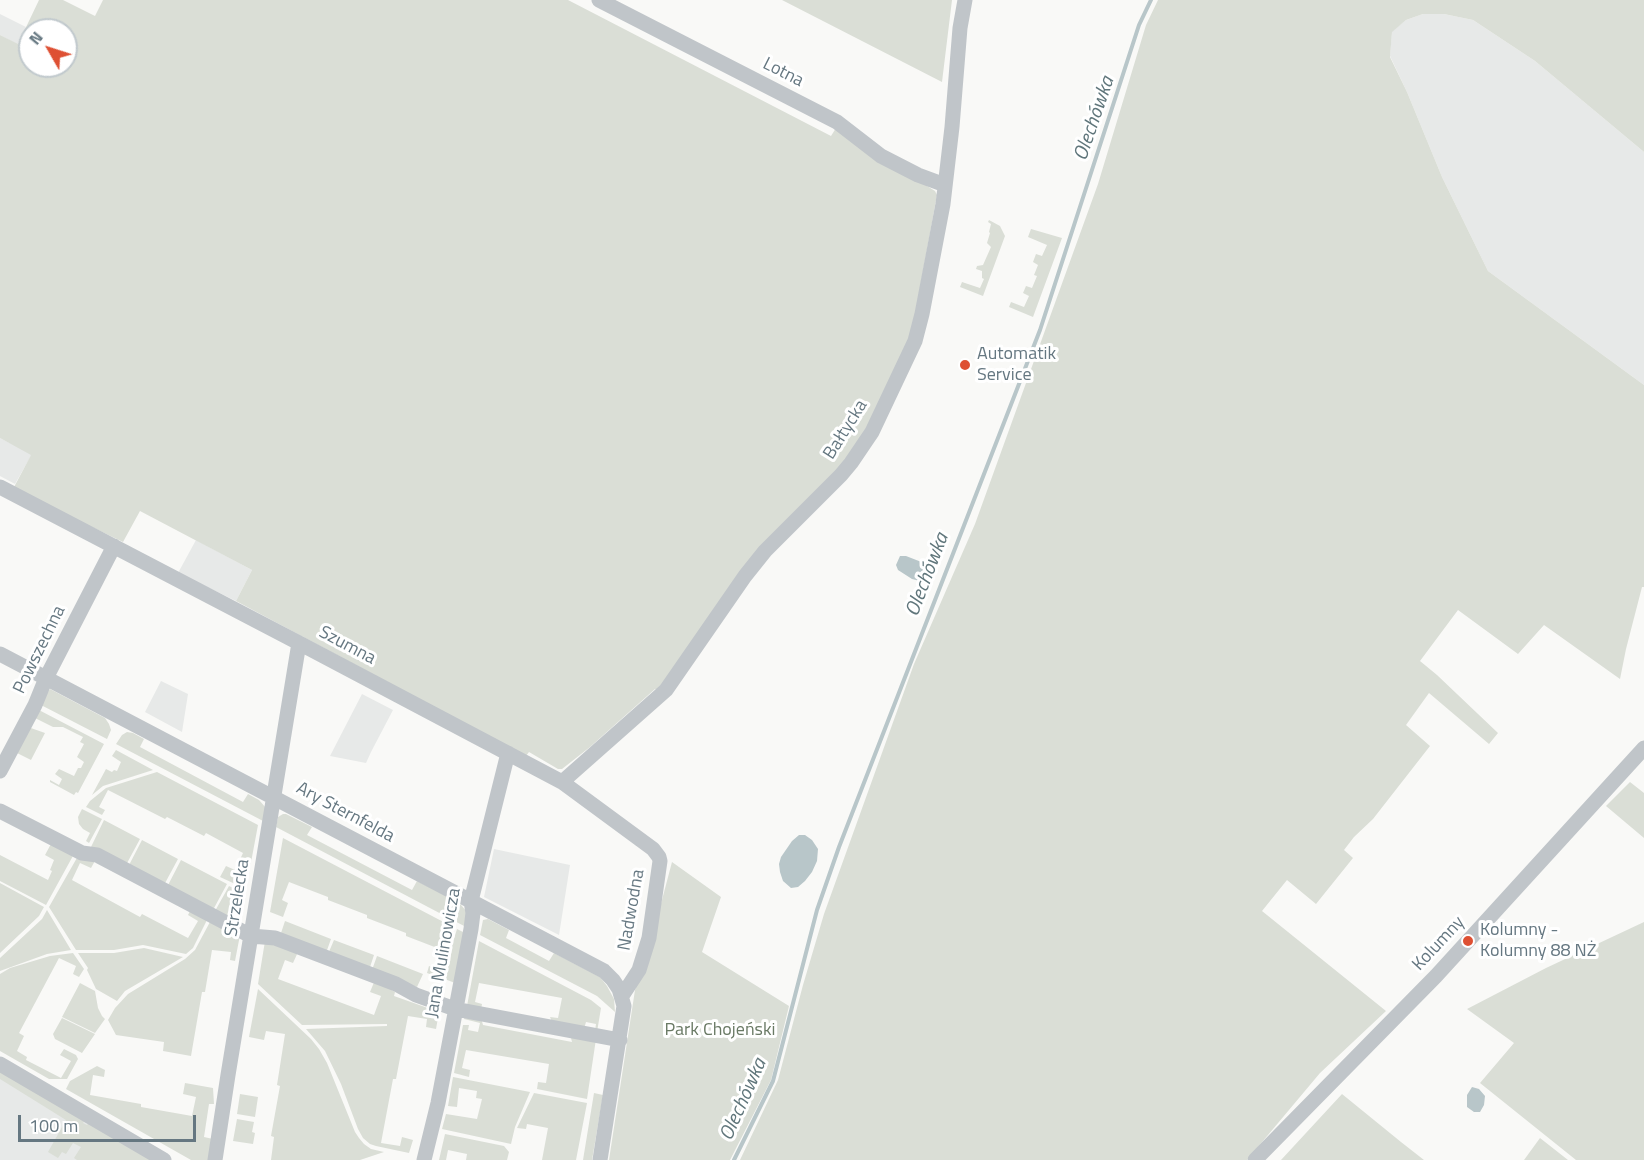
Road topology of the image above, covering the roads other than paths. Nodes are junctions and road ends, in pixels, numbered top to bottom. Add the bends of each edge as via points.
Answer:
1 (599, 0) edge
2 (965, 0) edge
3 (945, 185) junction
4 (0, 487) edge
5 (114, 546) junction
6 (299, 643) junction
7 (0, 654) edge
8 (46, 678) junction
9 (1644, 748) edge
10 (508, 753) junction
11 (0, 771) edge
12 (562, 782) junction
13 (274, 797) junction
14 (0, 811) edge
15 (660, 861) joint
16 (471, 901) junction
17 (251, 936) junction
18 (622, 996) junction
19 (455, 1009) junction
20 (620, 1040) junction
21 (0, 1064) edge
22 (164, 1160) edge
23 (215, 1160) edge
24 (424, 1160) edge
25 (600, 1160) edge
26 (1255, 1160) edge

1 - 3 street, Lotna via 837,122 881,156
2 - 3 street, Bałtycka
3 - 12 street, Bałtycka via 920,326 861,450 765,551 666,690
4 - 5 street, Szumna
5 - 6 street, Szumna
5 - 8 street, Powszechna
6 - 10 street, Szumna
6 - 13 street, Strzelecka
7 - 8 street, Ary Sternfelda
8 - 11 street, Powszechna
8 - 13 street, Ary Sternfelda
9 - 26 street, Kolumny via 1436,976
10 - 12 street, Szumna
10 - 16 street, Jana Mulinowicza
12 - 15 street, Szumna via 653,849
13 - 16 street, Ary Sternfelda
13 - 17 street, Strzelecka
14 - 17 street via 82,853 97,855
15 - 18 street, Nadwodna via 642,964
16 - 18 street, Ary Sternfelda via 604,971
16 - 19 street, Jana Mulinowicza via 473,914
17 - 19 street via 275,938
17 - 23 street, Strzelecka
18 - 20 street
19 - 20 street
19 - 24 street, Jana Mulinowicza
20 - 25 street
21 - 22 street

